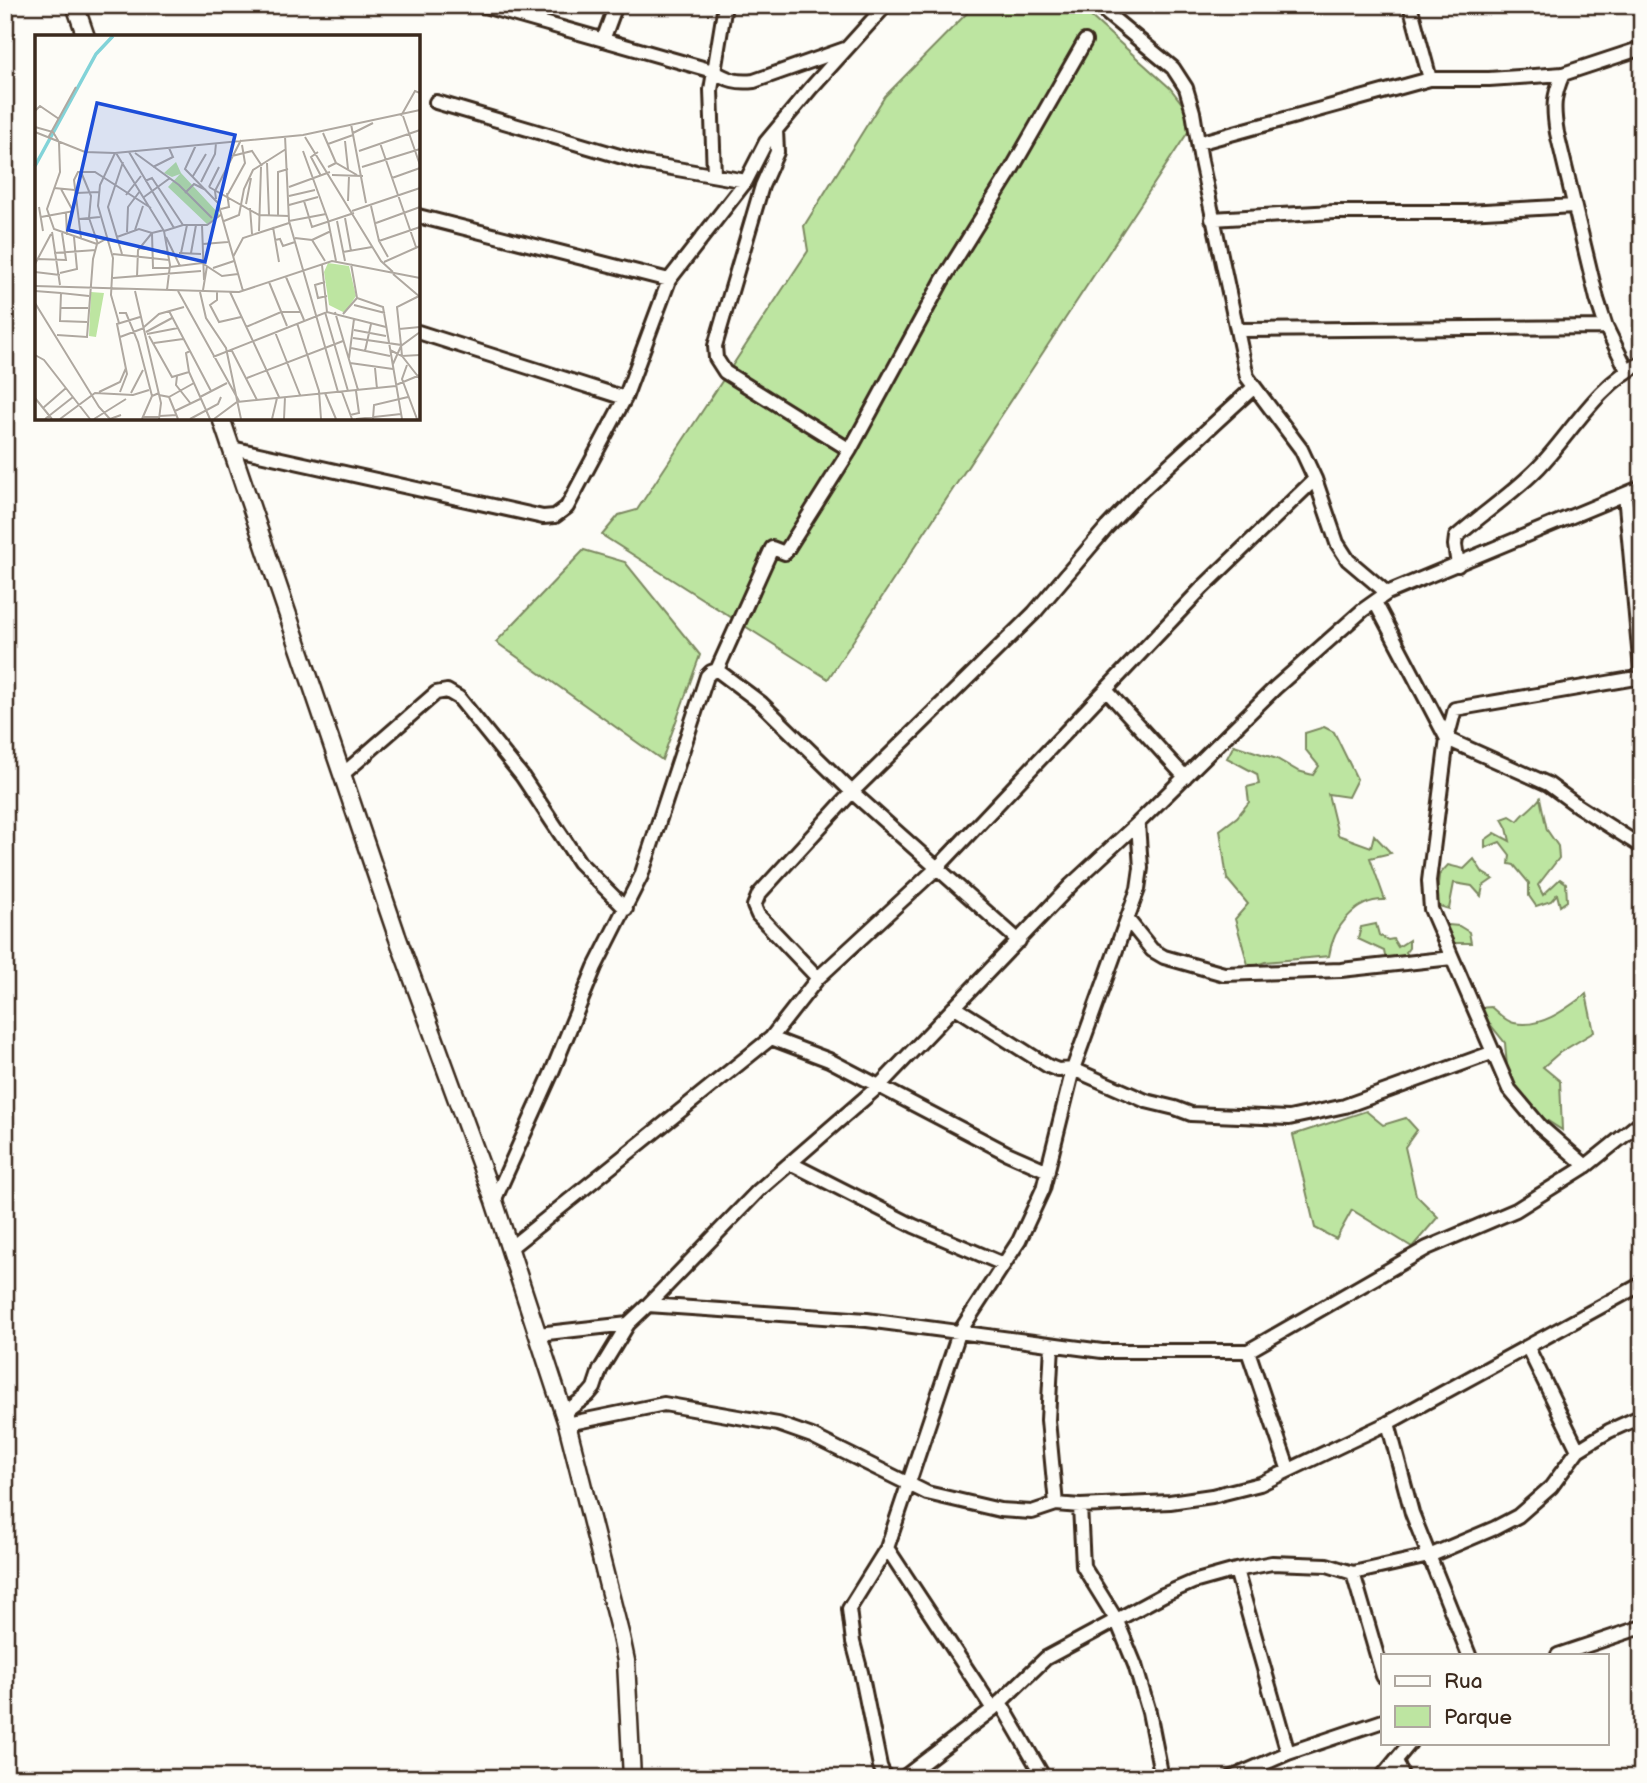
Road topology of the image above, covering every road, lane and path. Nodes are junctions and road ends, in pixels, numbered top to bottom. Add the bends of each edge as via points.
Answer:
1 (75, 5) edge
2 (481, 5) edge
3 (616, 5) edge
4 (726, 5) edge
5 (886, 5) edge
6 (1097, 5) edge
7 (1410, 5) edge
8 (85, 35) edge
9 (603, 40) junction
10 (1085, 41) dead end
11 (846, 48) junction
12 (1642, 48) edge
13 (713, 71) junction
14 (1563, 74) junction
15 (1430, 79) junction
16 (436, 102) dead end
17 (776, 130) junction
18 (1198, 143) junction
19 (714, 175) junction
20 (746, 181) junction
21 (1574, 206) junction
22 (420, 217) edge
23 (1212, 219) junction
24 (669, 280) junction
25 (1606, 327) junction
26 (1237, 330) junction
27 (420, 332) edge
28 (1642, 363) edge
29 (1627, 370) junction
30 (1253, 388) junction
31 (625, 398) junction
32 (222, 420) edge
33 (232, 448) junction
34 (850, 450) junction
35 (1315, 479) junction
36 (1642, 487) edge
37 (1625, 494) junction
38 (1458, 565) junction
39 (1387, 593) junction
40 (1375, 601) junction
41 (717, 670) junction
42 (1641, 679) edge
43 (1106, 690) junction
44 (1447, 739) junction
45 (343, 774) junction
46 (1185, 777) junction
47 (852, 792) junction
48 (1138, 823) junction
49 (1642, 847) edge
50 (937, 868) junction
51 (626, 909) junction
52 (1128, 920) junction
53 (1019, 941) junction
54 (1452, 958) junction
55 (818, 978) junction
56 (955, 1007) junction
57 (771, 1038) junction
58 (1494, 1052) junction
59 (1073, 1069) junction
60 (880, 1086) junction
61 (1642, 1121) edge
62 (790, 1163) junction
63 (1586, 1166) junction
64 (1048, 1171) junction
65 (494, 1201) junction
66 (510, 1248) junction
67 (1003, 1264) junction
68 (1641, 1285) edge
69 (648, 1305) junction
70 (628, 1324) junction
71 (958, 1333) junction
72 (538, 1334) junction
73 (1052, 1345) junction
74 (1528, 1348) junction
75 (1248, 1351) junction
76 (1642, 1416) edge
77 (565, 1419) junction
78 (1388, 1423) junction
79 (1578, 1450) junction
80 (1288, 1468) junction
81 (909, 1484) junction
82 (1056, 1504) junction
83 (1080, 1506) junction
84 (887, 1548) junction
85 (1429, 1556) junction
86 (1236, 1570) junction
87 (1353, 1573) junction
88 (1116, 1621) junction
89 (1642, 1627) edge
90 (1469, 1654) edge
91 (1561, 1654) edge
92 (1381, 1669) edge
93 (997, 1705) junction
94 (1381, 1722) edge
95 (1409, 1744) edge
96 (1288, 1753) junction
97 (1396, 1760) junction
98 (632, 1778) edge
99 (885, 1778) edge
100 (902, 1778) edge
101 (1044, 1778) edge
102 (1162, 1778) edge
103 (1231, 1778) edge
104 (1381, 1778) edge
105 (1403, 1778) edge

1 - 8 street
2 - 9 street
3 - 9 street
4 - 13 street
5 - 11 street
6 - 18 street via 1173,68 1186,88
7 - 15 street
9 - 13 street
10 - 34 street via 942,281
11 - 13 street via 754,81 739,83
11 - 17 street
12 - 14 street
13 - 19 street
14 - 15 street
14 - 21 street via 1553,110
15 - 18 street
16 - 19 street via 643,163
17 - 20 street
17 - 34 street via 777,152 762,186 715,346 716,359 724,372
18 - 23 street
19 - 20 street
20 - 24 street
21 - 23 street
21 - 25 street
22 - 24 street
23 - 26 street
24 - 31 street
25 - 26 street
25 - 29 street
26 - 30 street via 1242,362
27 - 31 street
28 - 29 street
29 - 38 street via 1539,467 1456,537
30 - 35 street via 1301,449
30 - 47 street via 1142,490 1034,613
31 - 33 street via 567,507 555,516
32 - 33 street
33 - 45 street
34 - 41 street via 785,553 772,548
35 - 39 street via 1337,544 1348,560
35 - 43 street via 1202,588
36 - 37 street
37 - 38 street
37 - 42 street
38 - 39 street
39 - 40 street
40 - 44 street
40 - 46 street via 1275,688
41 - 47 street via 761,703
41 - 51 street via 707,676
42 - 44 street via 1455,709
43 - 46 street
43 - 50 street
44 - 49 street via 1548,784
44 - 54 street via 1429,881 1431,909
45 - 51 street via 436,693 447,691 459,698 522,776 579,862
45 - 65 street
46 - 48 street
47 - 50 street
47 - 55 street via 759,894 754,906
48 - 52 street via 1141,868
48 - 53 street
50 - 53 street
50 - 55 street
51 - 65 street via 595,967
52 - 54 street via 1152,950 1164,957 1224,974 1340,970
52 - 59 street
53 - 56 street
54 - 58 street
55 - 57 street
56 - 59 street via 1048,1066
56 - 60 street
57 - 60 street
57 - 66 street
58 - 59 street via 1345,1106 1289,1118 1191,1114 1146,1101
58 - 63 street via 1522,1107
59 - 64 street
60 - 62 street
60 - 64 street
61 - 63 street
62 - 67 street via 914,1226
62 - 69 street
63 - 75 street via 1516,1210 1427,1248
64 - 67 street via 1032,1215
65 - 66 street
66 - 72 street
67 - 71 street
68 - 74 street
69 - 70 street
69 - 71 street via 867,1320
70 - 72 street
70 - 77 street via 594,1388
71 - 73 street
71 - 81 street
72 - 77 street
73 - 75 street via 1102,1351
73 - 82 street via 1048,1420
74 - 78 street
74 - 79 street
75 - 80 street
76 - 79 street
77 - 81 street via 664,1404 778,1424
77 - 98 street via 626,1661
78 - 80 street
78 - 85 street via 1412,1513
79 - 85 street via 1551,1487 1518,1516
80 - 83 street via 1259,1484 1212,1496 1150,1505
81 - 82 street via 1000,1510 1032,1512
81 - 84 street
82 - 83 street
83 - 88 street via 1083,1566
84 - 93 street
84 - 99 street via 849,1609
85 - 87 street
85 - 90 street
86 - 87 street via 1307,1563
86 - 88 street via 1173,1590
86 - 96 street
87 - 92 street
88 - 93 street via 1046,1658
88 - 102 street via 1135,1664
89 - 91 street
93 - 100 street
93 - 101 street
94 - 96 street
95 - 97 street
96 - 103 street
97 - 104 street
97 - 105 street

